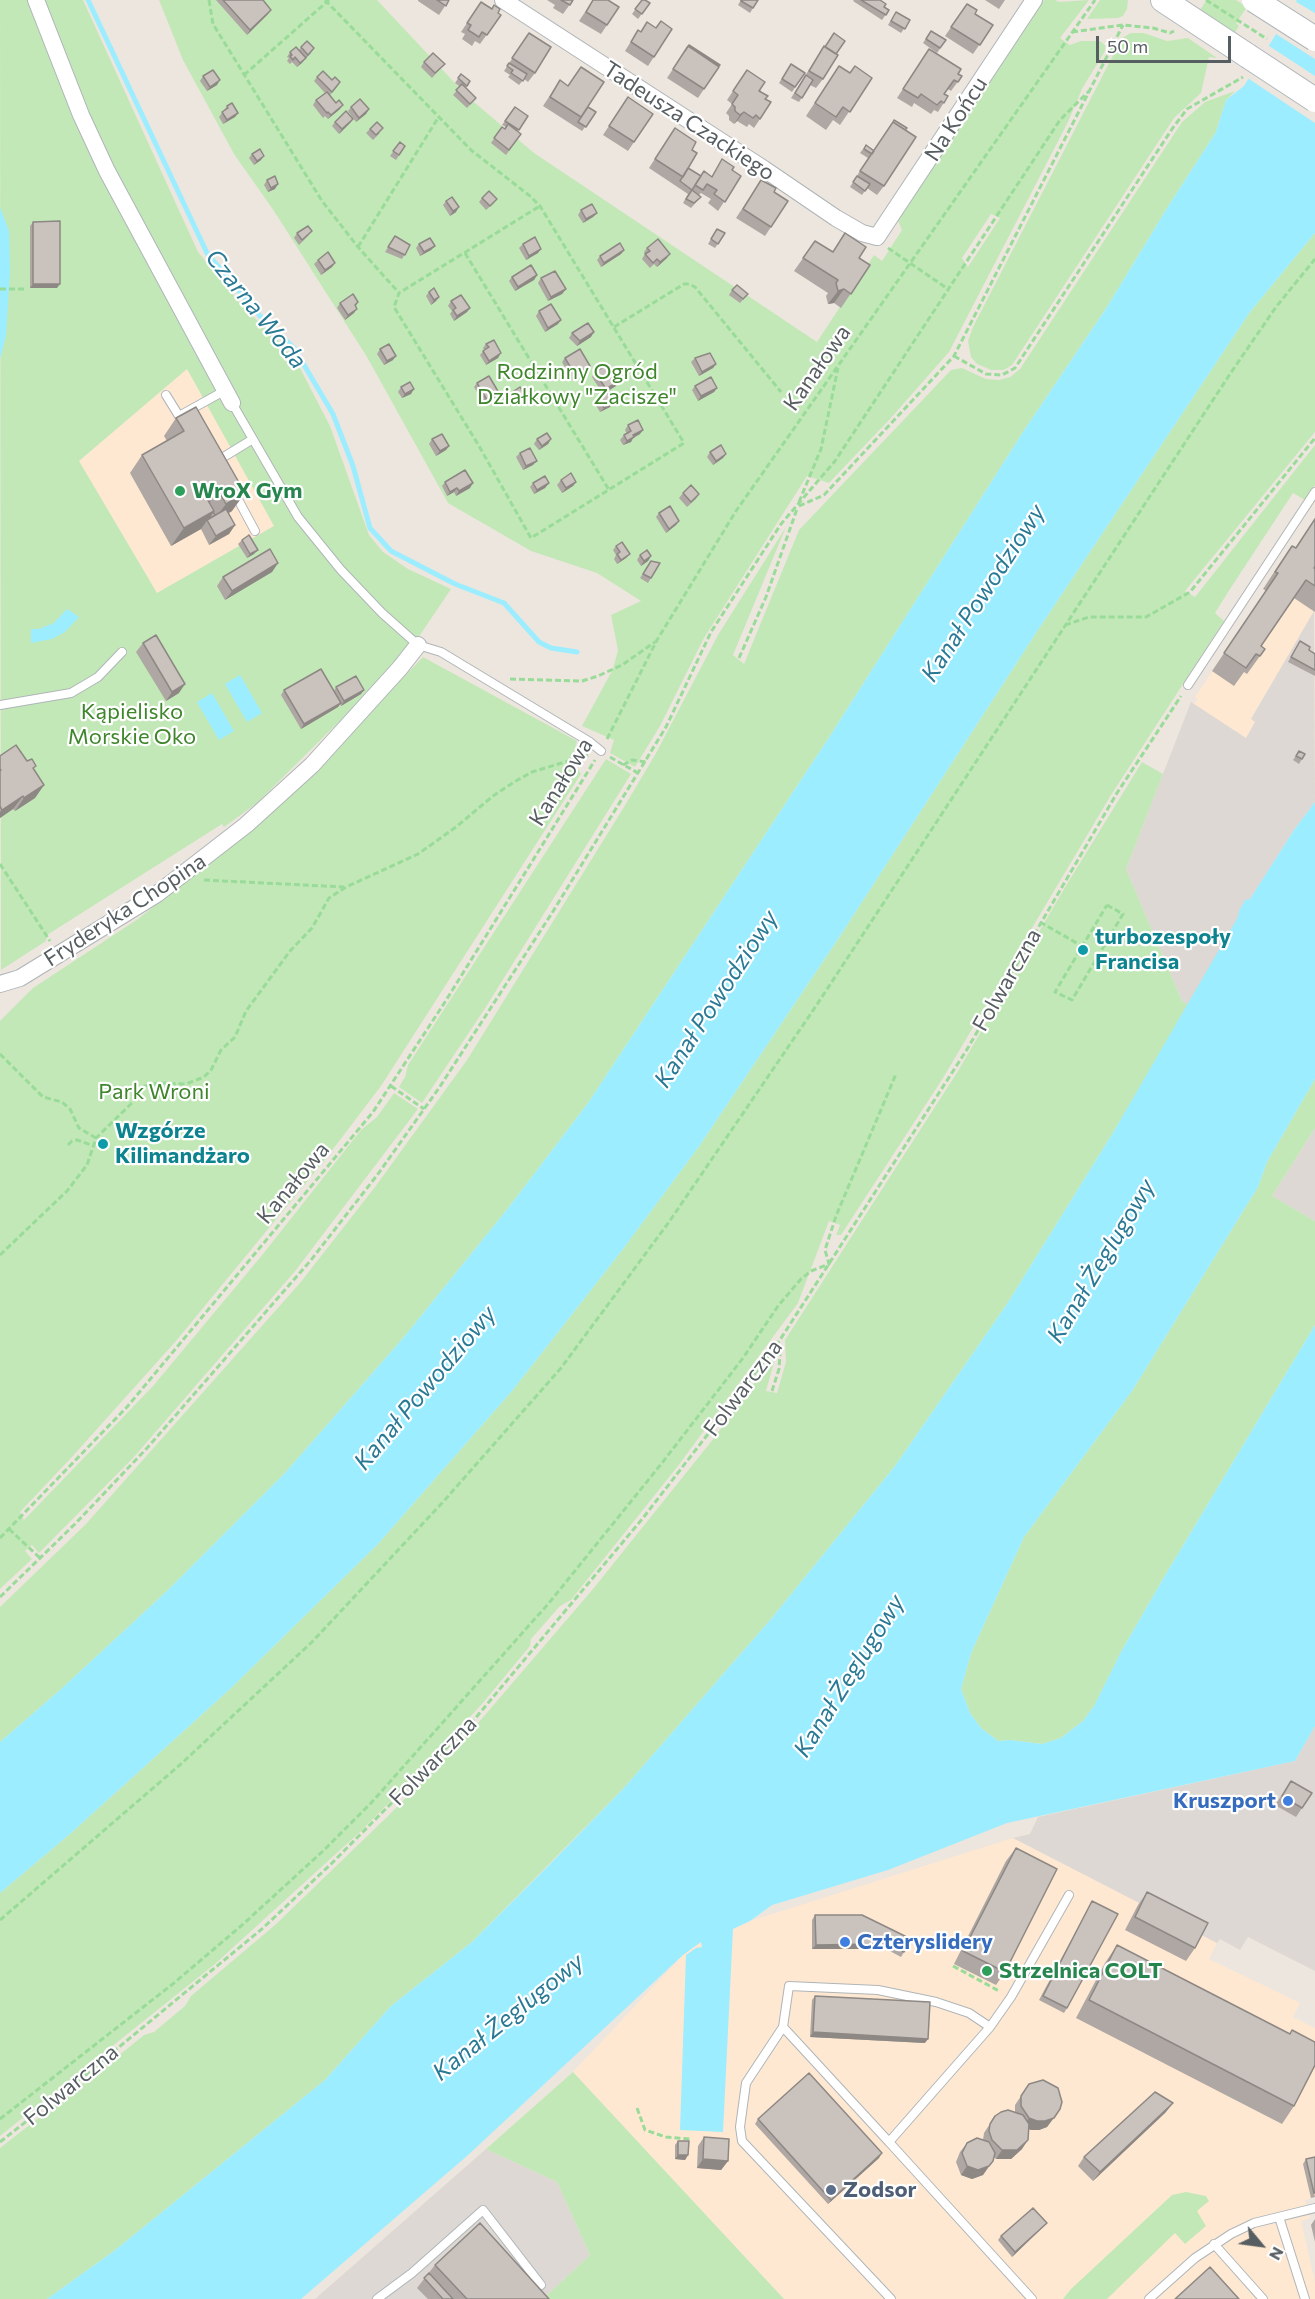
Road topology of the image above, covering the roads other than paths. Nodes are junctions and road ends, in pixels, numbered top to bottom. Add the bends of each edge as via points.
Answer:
1 (36, 0) edge
2 (503, 0) edge
3 (1034, 0) edge
4 (1163, 0) edge
5 (1254, 0) edge
6 (1315, 39) edge
7 (1315, 100) edge
8 (877, 237) joint
9 (166, 395) dead end
10 (228, 397) junction
11 (188, 411) junction
12 (194, 421) edge
13 (253, 440) junction
14 (211, 451) edge
15 (217, 461) junction
16 (222, 471) edge
17 (228, 481) edge
18 (1315, 492) edge
19 (255, 531) dead end
20 (418, 645) junction
21 (122, 652) dead end
22 (1188, 685) road end
23 (0, 705) edge
24 (601, 751) road end
25 (0, 984) edge
26 (1069, 1895) dead end
27 (783, 2027) junction
28 (990, 2027) junction
29 (890, 2142) junction
30 (1315, 2208) edge
31 (1279, 2217) junction
32 (1214, 2244) junction
33 (541, 2285) dead end
34 (377, 2299) edge
35 (891, 2299) edge
36 (1032, 2299) edge
37 (1149, 2299) edge
38 (1263, 2299) edge
39 (1305, 2299) edge

1 - 10 street via 107,171
2 - 8 street, Tadeusza Czackiego via 854,229
3 - 8 street, Na Końcu
4 - 7 main road, bridge via 1255,54
5 - 6 main road, bridge
9 - 11 lane via 179,416
10 - 11 lane
10 - 13 lane
11 - 12 lane
13 - 15 lane
13 - 20 lane via 298,517 341,570
14 - 15 lane
15 - 16 lane
17 - 19 lane
18 - 22 lane
20 - 24 lane via 441,652
20 - 25 street, Fryderyka Chopina via 312,765 246,825 157,894 20,978
21 - 23 lane via 98,677 71,693
26 - 28 lane
27 - 28 lane via 789,1986 878,1990 925,1999 969,2013
27 - 29 lane
27 - 35 lane via 746,2083 742,2141
28 - 29 lane
29 - 36 lane
30 - 31 lane
31 - 32 lane via 1254,2223
31 - 39 lane
32 - 37 lane
32 - 38 lane
33 - 34 lane via 483,2210

